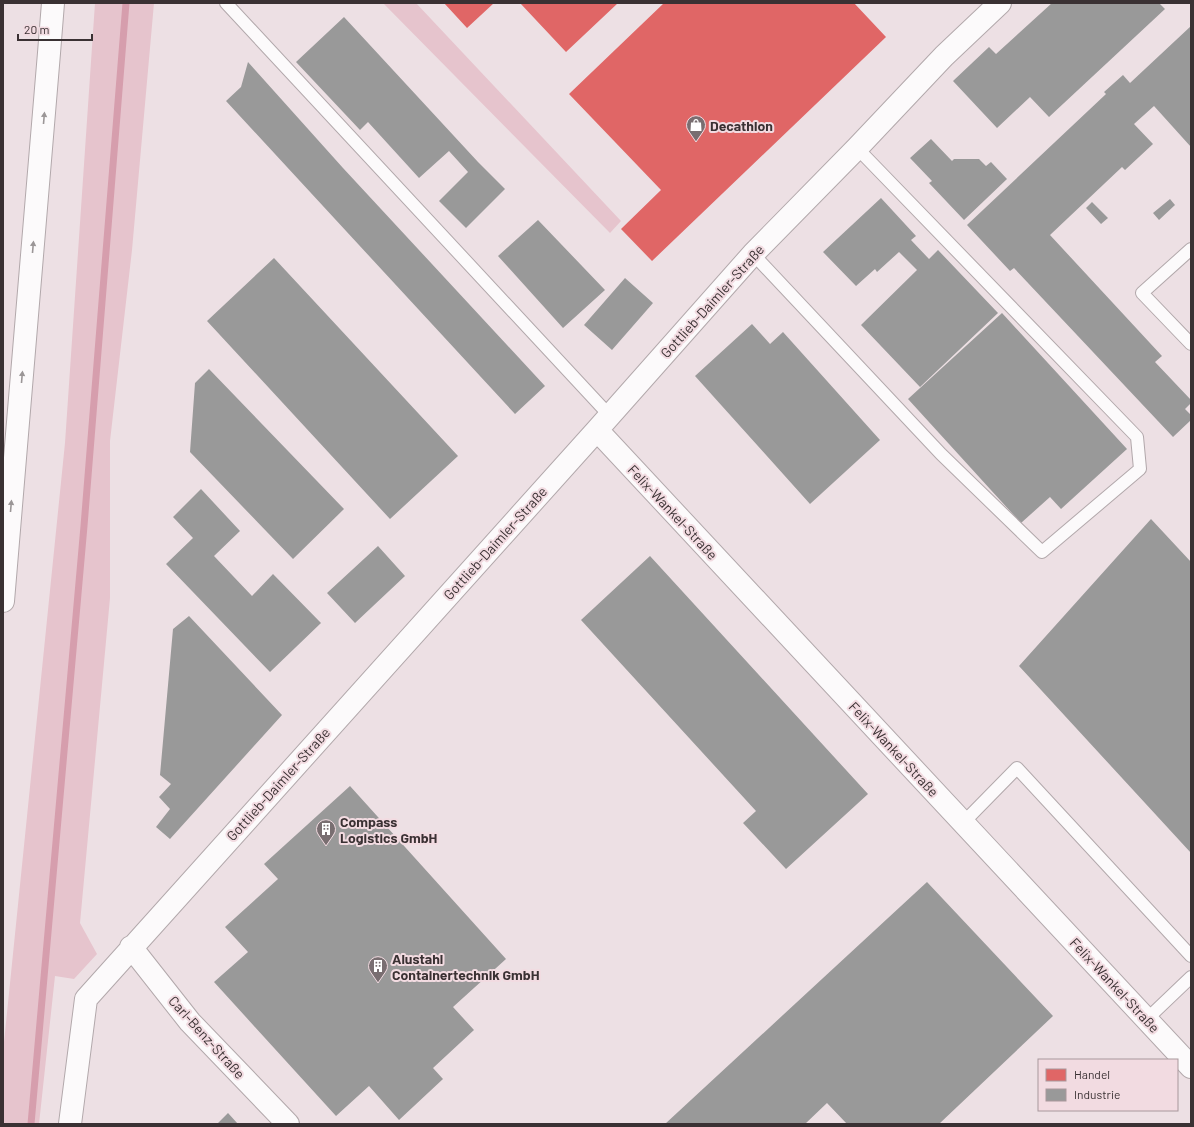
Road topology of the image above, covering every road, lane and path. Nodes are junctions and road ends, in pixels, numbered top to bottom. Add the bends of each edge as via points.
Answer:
1 (53, 3) edge
2 (226, 3) edge
3 (1000, 3) edge
4 (857, 148) junction
5 (1191, 249) edge
6 (753, 254) junction
7 (1191, 344) edge
8 (603, 423) junction
9 (3, 601) edge
10 (963, 823) junction
11 (131, 947) junction
12 (1191, 956) edge
13 (1191, 977) edge
14 (1147, 1019) junction
15 (1191, 1067) edge
16 (70, 1124) edge
17 (288, 1124) edge

9 -> 1 main road
2 - 8 lane
3 - 4 main road, Gottlieb-Daimler-Straße via 944,56
4 - 6 main road, Gottlieb-Daimler-Straße
4 - 6 lane via 1137,437 1140,469 1042,552 941,454
5 - 7 lane via 1142,293
6 - 8 main road, Gottlieb-Daimler-Straße
8 - 10 main road, Felix-Wankel-Straße
8 - 11 main road, Gottlieb-Daimler-Straße
10 - 12 lane via 1017,768
10 - 14 main road, Felix-Wankel-Straße
11 - 16 main road, Gottlieb-Daimler-Straße via 86,998
11 - 17 main road, Carl-Benz-Straße via 190,1022
13 - 14 lane
14 - 15 main road, Felix-Wankel-Straße

